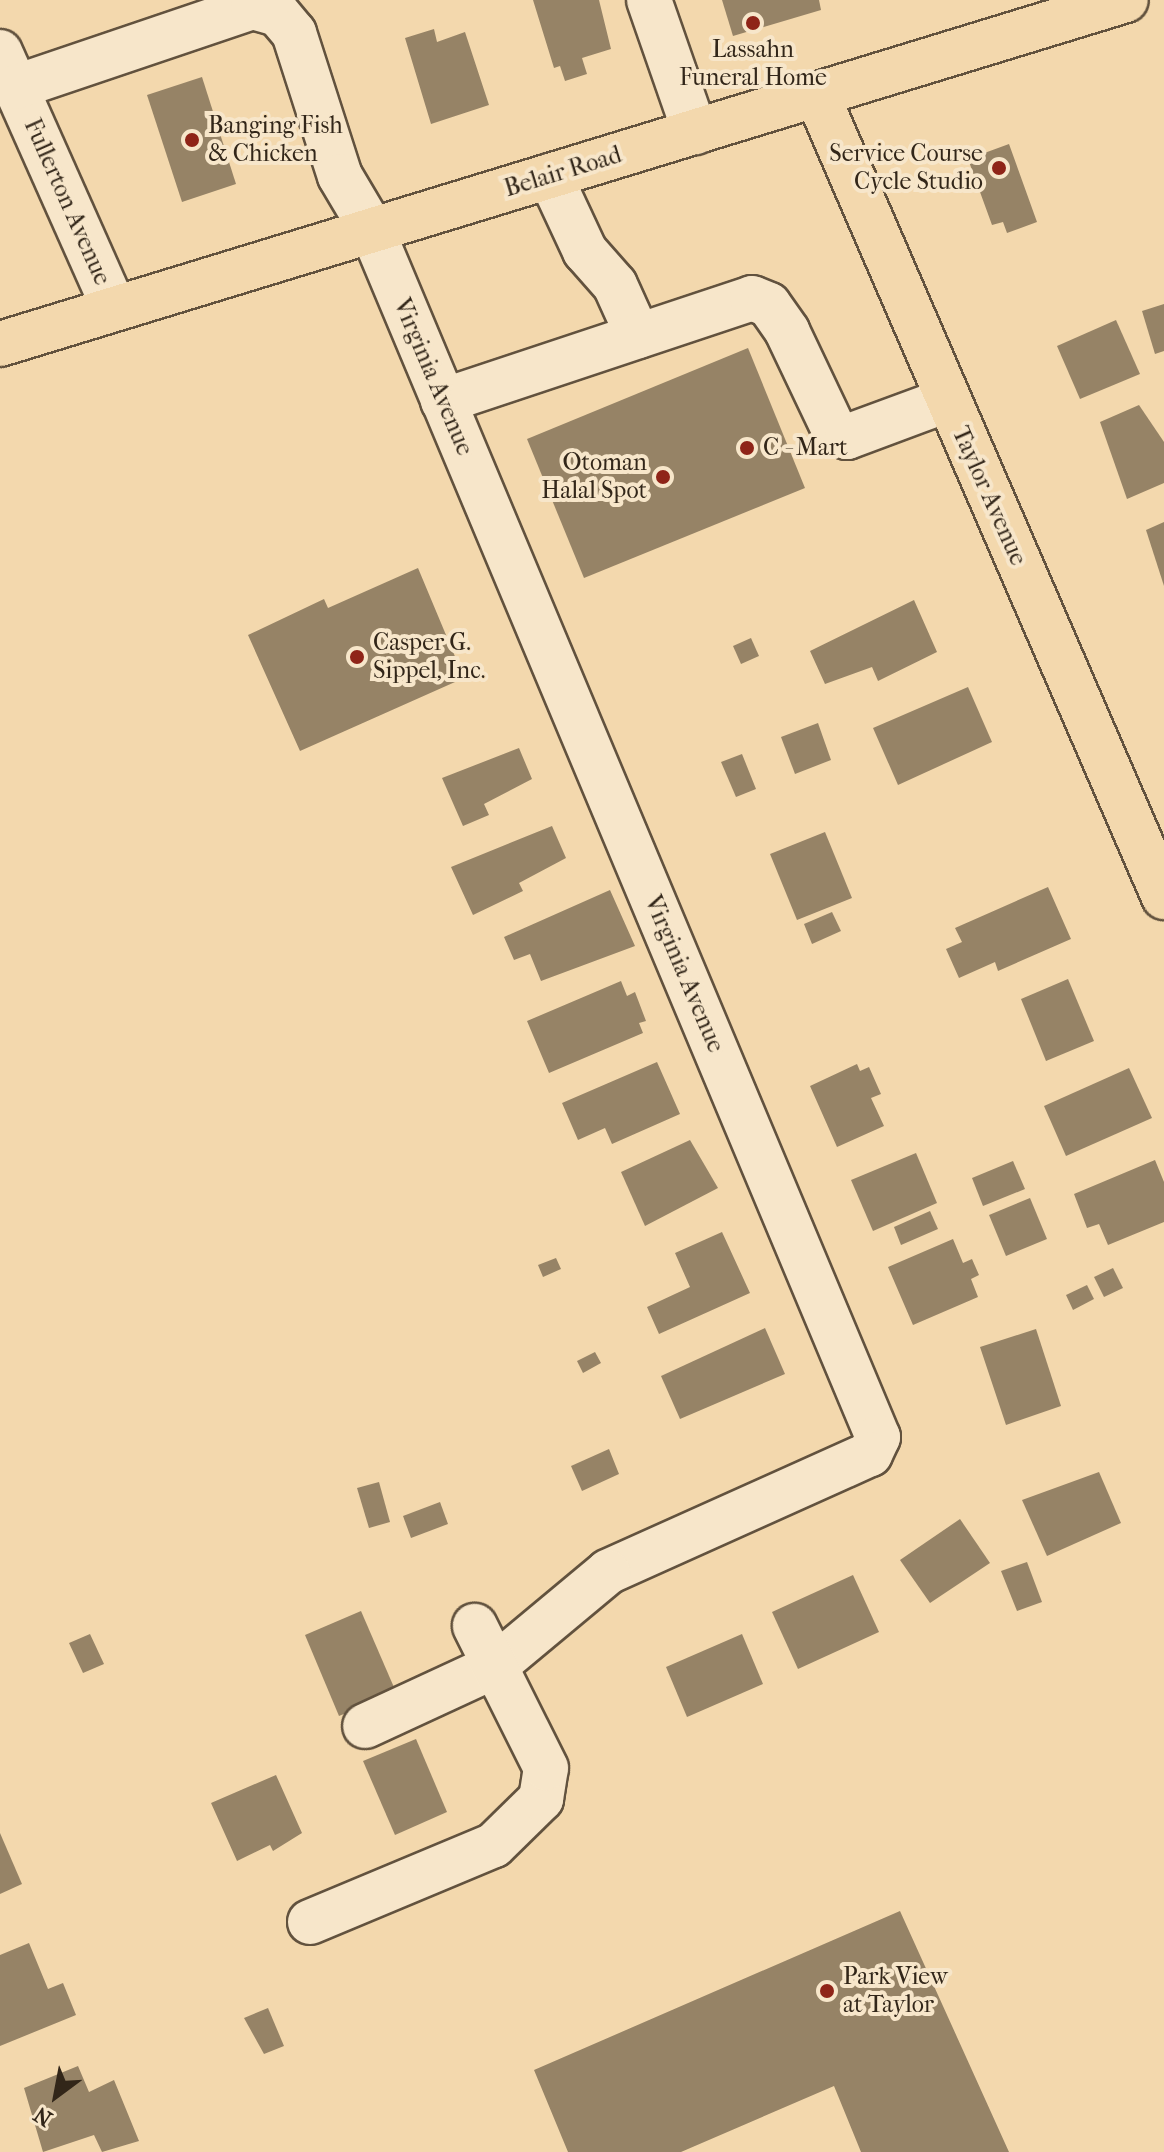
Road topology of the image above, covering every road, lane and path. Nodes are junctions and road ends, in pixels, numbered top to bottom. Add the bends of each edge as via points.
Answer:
1 (649, 0) edge
2 (1126, 0) edge
3 (8, 70) edge
4 (817, 95) junction
5 (695, 132) junction
6 (550, 176) junction
7 (372, 230) junction
8 (114, 308) junction
9 (638, 336) junction
10 (0, 344) edge
11 (947, 400) junction
12 (443, 401) junction
13 (1164, 897) edge
14 (475, 1626) dead end
15 (495, 1666) junction
16 (365, 1726) dead end
17 (310, 1922) dead end

1 - 5 street
2 - 4 main road, Belair Road
3 - 7 street, Virginia Avenue via 253,7 278,14 294,33 340,176
3 - 8 street, Fullerton Avenue
4 - 5 main road, Belair Road
4 - 11 main road, Taylor Avenue
5 - 6 main road, Belair Road
6 - 7 main road, Belair Road
6 - 9 street via 585,251 615,285
7 - 8 main road, Belair Road
7 - 12 street, Virginia Avenue
8 - 10 main road, Belair Road
9 - 11 street via 752,298 769,305 787,331 835,432 847,437
9 - 12 street
11 - 13 main road, Taylor Avenue
12 - 15 street, Virginia Avenue via 878,1437 870,1454 608,1572
14 - 15 street
15 - 16 street, Virginia Avenue
15 - 17 street via 546,1768 541,1799 494,1845

